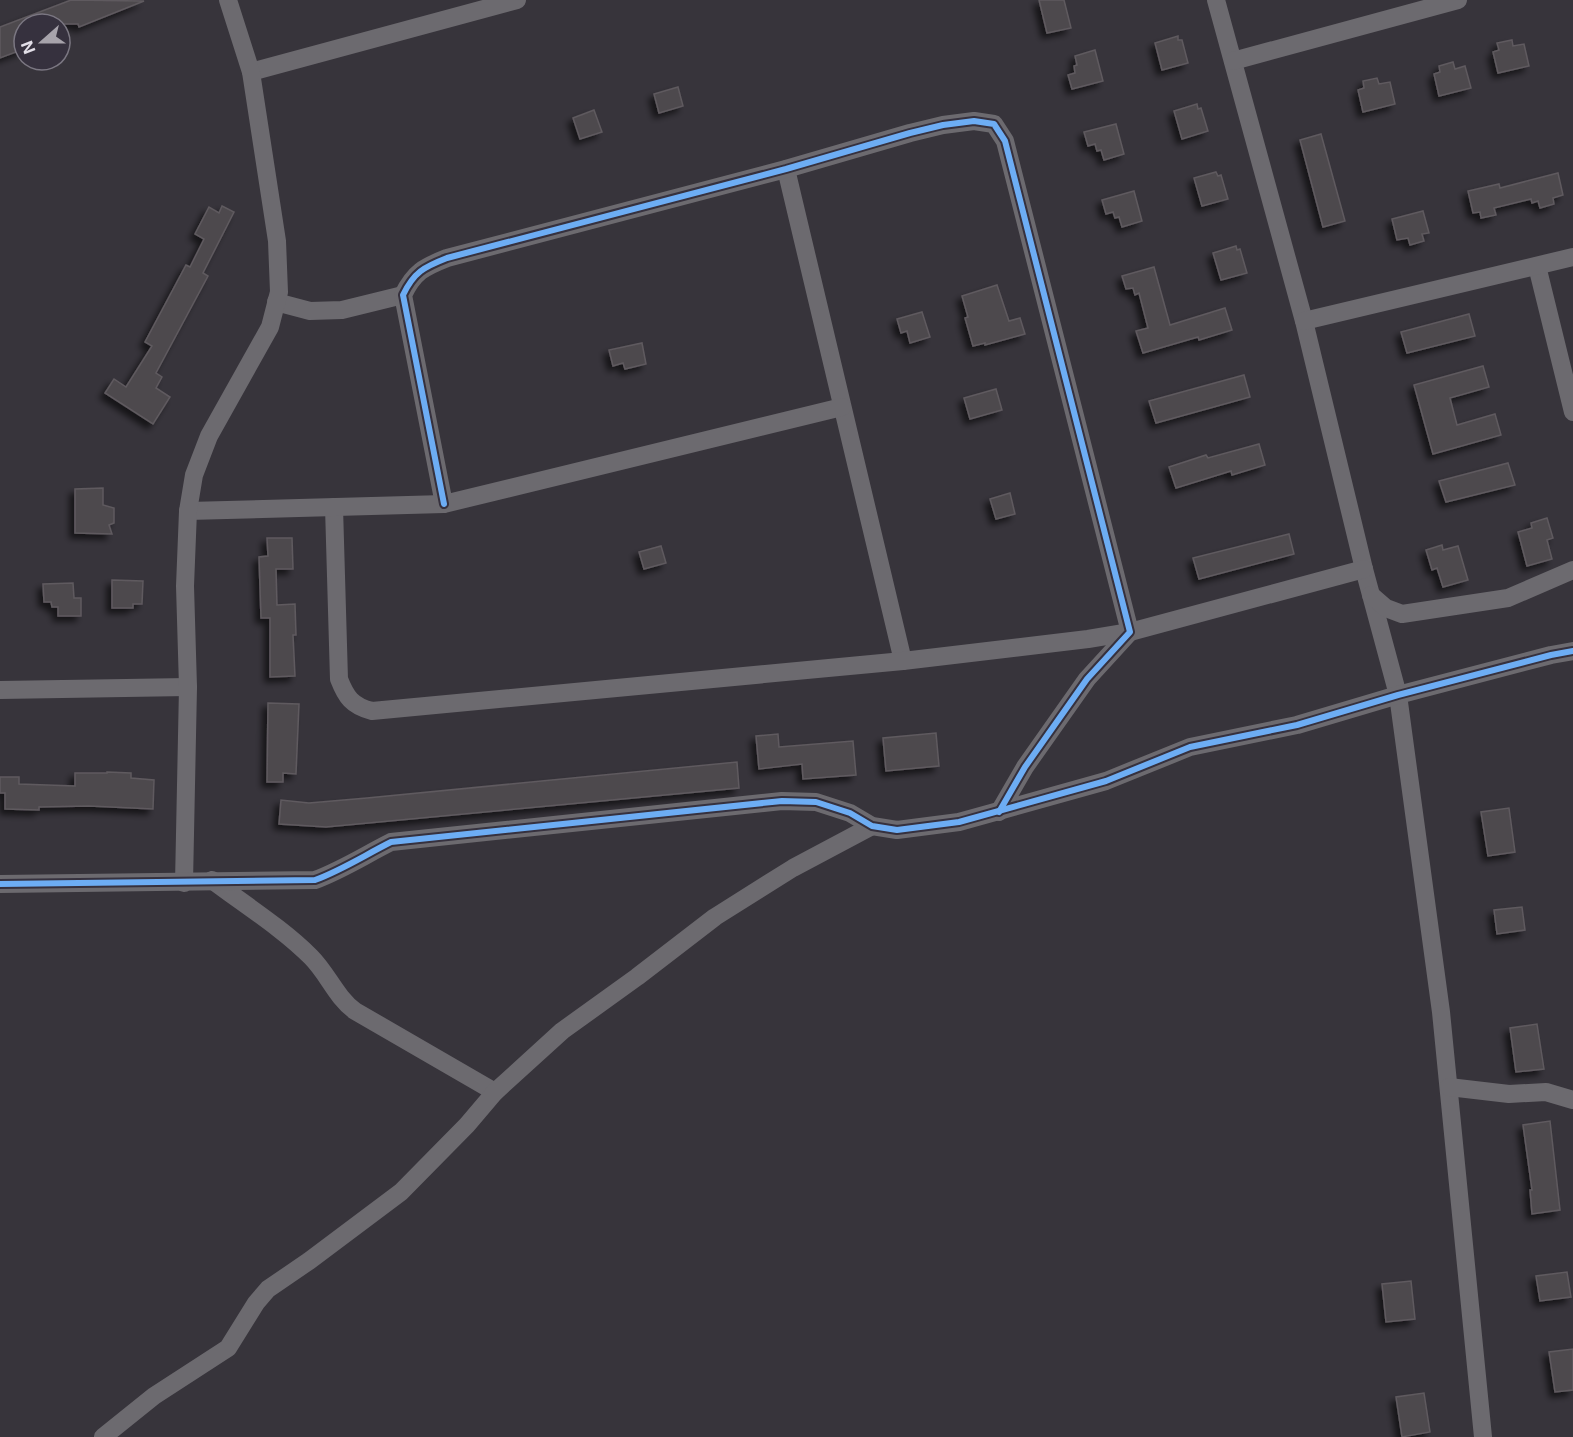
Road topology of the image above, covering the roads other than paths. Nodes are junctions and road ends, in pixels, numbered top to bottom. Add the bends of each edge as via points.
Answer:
1 (228, 0) edge
2 (517, 0) edge
3 (1216, 0) edge
4 (1458, 0) edge
5 (1233, 61) junction
6 (251, 72) junction
7 (786, 169) junction
8 (1573, 256) edge
9 (1537, 266) junction
10 (403, 295) junction
11 (276, 302) junction
12 (1304, 321) junction
13 (843, 408) junction
14 (1573, 412) edge
15 (444, 504) junction
16 (334, 507) junction
17 (189, 511) junction
18 (1364, 569) junction
19 (1573, 570) edge
20 (1371, 595) junction
21 (1130, 632) junction
22 (1573, 651) edge
23 (903, 661) junction
24 (188, 687) junction
25 (0, 690) edge
26 (1398, 695) junction
27 (999, 812) junction
28 (872, 826) junction
29 (212, 880) junction
30 (184, 883) junction
31 (0, 884) edge
32 (1449, 1087) junction
33 (495, 1092) junction
34 (1573, 1100) edge
35 (103, 1437) edge
36 (1484, 1437) edge

1 - 6 street
2 - 6 street
3 - 5 street
4 - 5 street
5 - 12 street
6 - 11 street via 277,241
7 - 10 street via 447,258 425,267 410,280
7 - 13 street
7 - 21 street via 944,125 974,121 994,124 1005,141
8 - 9 street
9 - 12 street
9 - 14 street
10 - 11 street via 342,310 310,311
10 - 15 street
11 - 17 street via 270,327 209,436 194,475
12 - 18 street
13 - 15 street
13 - 23 street
15 - 16 street
16 - 17 street
16 - 23 street via 339,679 345,695 363,709
17 - 24 street via 185,586
18 - 20 street
18 - 21 street
19 - 20 street via 1508,598 1402,614 1386,608
20 - 26 street
21 - 23 street
21 - 27 street via 1087,679 1025,767
22 - 26 street
24 - 25 street
24 - 30 street
26 - 27 street via 1297,725 1190,747 1106,781
26 - 32 street
27 - 28 street via 897,830
28 - 29 street via 850,813 816,802 782,801 391,842 315,880
28 - 33 street via 793,868 715,917 562,1031
29 - 30 street
29 - 33 street via 304,950 350,1007
30 - 31 street
32 - 34 street via 1497,1093 1546,1092
32 - 36 street
33 - 35 street via 401,1192 268,1289 228,1348 154,1396

